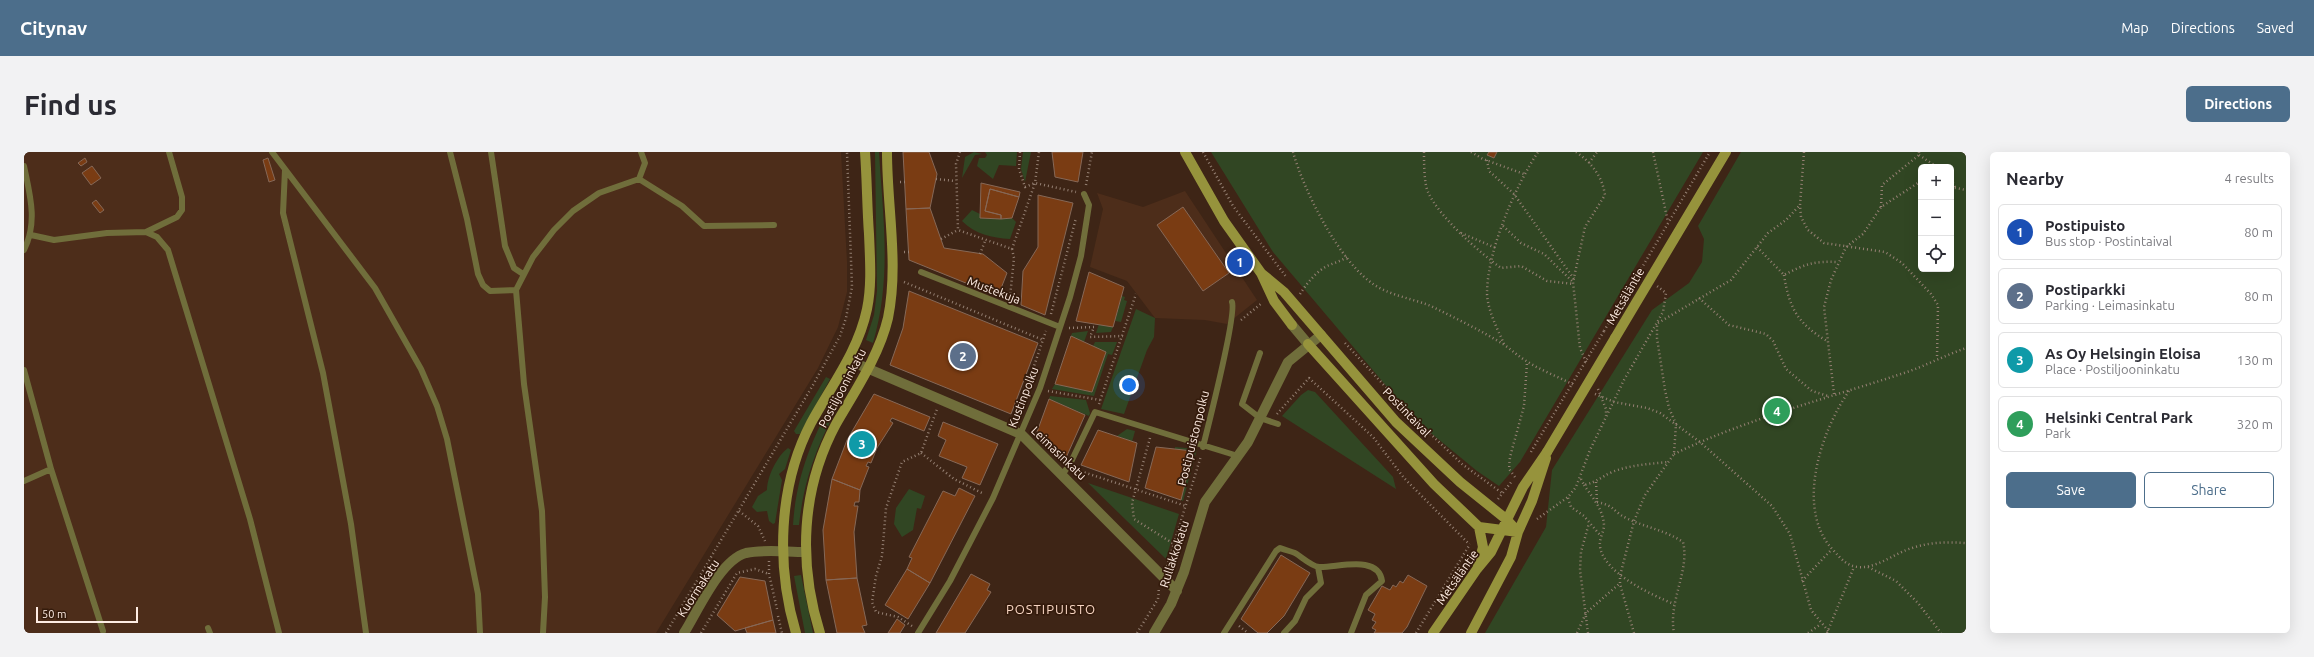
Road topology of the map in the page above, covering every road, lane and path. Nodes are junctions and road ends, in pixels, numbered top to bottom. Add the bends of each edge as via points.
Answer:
1 (169, 152) edge
2 (272, 152) edge
3 (450, 152) edge
4 (491, 152) edge
5 (641, 152) edge
6 (847, 152) edge
7 (865, 152) edge
8 (887, 152) edge
9 (960, 152) edge
10 (1020, 152) edge
11 (1039, 152) edge
12 (1092, 152) edge
13 (1185, 152) edge
14 (1204, 152) edge
15 (1293, 152) edge
16 (1424, 152) edge
17 (1472, 152) edge
18 (1538, 152) edge
19 (1576, 152) edge
20 (1597, 152) edge
21 (1653, 152) edge
22 (1710, 152) edge
23 (1726, 152) edge
24 (1804, 152) edge
25 (1919, 154) edge
26 (1487, 160) junction
27 (1589, 163) junction
28 (1933, 164) edge
29 (24, 166) edge
30 (285, 170) junction
31 (1525, 174) junction
32 (639, 179) junction
33 (936, 179) dead end
34 (955, 181) junction
35 (900, 182) dead end
36 (905, 182) dead end
37 (1035, 183) junction
38 (1918, 183) edge
39 (1955, 188) edge
40 (1966, 190) edge
41 (1084, 194) junction
42 (1514, 194) junction
43 (1800, 205) junction
44 (1881, 207) junction
45 (1668, 222) junction
46 (774, 225) dead end
47 (1503, 226) junction
48 (958, 230) junction
49 (146, 232) junction
50 (1460, 232) junction
51 (31, 235) junction
52 (941, 239) dead end
53 (985, 241) junction
54 (1757, 247) junction
55 (1846, 247) junction
56 (1496, 248) junction
57 (1012, 249) junction
58 (24, 250) edge
59 (904, 252) dead end
60 (909, 252) dead end
61 (980, 254) dead end
62 (1347, 257) junction
63 (1492, 261) junction
64 (1838, 262) junction
65 (921, 272) dead end
66 (1261, 273) junction
67 (523, 274) junction
68 (1784, 275) junction
69 (1649, 280) junction
70 (1574, 281) junction
71 (904, 282) dead end
72 (1292, 284) dead end
73 (1296, 289) dead end
74 (516, 290) junction
75 (1136, 294) dead end
76 (1300, 294) junction
77 (1699, 298) junction
78 (1305, 299) dead end
79 (1266, 301) dead end
80 (1232, 302) dead end
81 (1008, 307) junction
82 (1657, 324) junction
83 (1060, 327) junction
84 (1231, 328) junction
85 (1321, 335) junction
86 (1123, 336) junction
87 (1043, 340) dead end
88 (1342, 340) dead end
89 (1827, 341) junction
90 (1308, 344) junction
91 (1504, 345) junction
92 (1966, 348) edge
93 (1260, 353) dead end
94 (1937, 358) junction
95 (848, 360) junction
96 (1527, 362) junction
97 (868, 368) junction
98 (1589, 369) dead end
99 (24, 370) edge
100 (1562, 379) dead end
101 (1595, 383) dead end
102 (1040, 388) junction
103 (1849, 390) junction
104 (1834, 394) junction
105 (1828, 396) junction
106 (1602, 397) junction
107 (941, 400) junction
108 (1100, 400) junction
109 (1614, 402) junction
110 (1095, 412) junction
111 (1606, 417) junction
112 (1260, 418) junction
113 (1275, 422) joint
114 (1676, 424) junction
115 (1152, 430) junction
116 (1021, 434) junction
117 (1700, 442) junction
118 (1535, 446) dead end
119 (1203, 447) junction
120 (1547, 452) junction
121 (921, 453) junction
122 (1674, 454) junction
123 (1238, 456) junction
124 (1668, 462) junction
125 (52, 469) junction
126 (1065, 471) junction
127 (1515, 477) dead end
128 (1580, 479) junction
129 (24, 480) edge
130 (1596, 482) junction
131 (1584, 485) junction
132 (1136, 490) junction
133 (1502, 493) dead end
134 (984, 494) dead end
135 (1568, 497) junction
136 (1597, 502) junction
137 (1186, 506) junction
138 (1506, 518) junction
139 (1534, 521) dead end
140 (1634, 521) junction
141 (1589, 523) junction
142 (1479, 527) junction
143 (1501, 531) junction
144 (1518, 532) junction
145 (1600, 535) junction
146 (1966, 543) edge
147 (1174, 544) junction
148 (1470, 544) dead end
149 (1832, 549) junction
150 (783, 552) junction
151 (805, 552) junction
152 (1868, 566) junction
153 (1318, 567) junction
154 (1854, 567) junction
155 (1477, 569) junction
156 (1620, 576) junction
157 (1164, 577) junction
158 (1802, 581) junction
159 (1620, 584) junction
160 (1177, 591) junction
161 (1674, 604) junction
162 (1586, 614) junction
163 (1821, 624) junction
164 (103, 631) dead end
165 (919, 632) edge
166 (1828, 632) edge
167 (279, 633) edge
168 (366, 633) edge
169 (480, 633) edge
170 (543, 633) edge
171 (666, 633) edge
172 (684, 633) edge
173 (701, 633) edge
174 (782, 633) edge
175 (796, 633) edge
176 (820, 633) edge
177 (1137, 633) edge
178 (1154, 633) edge
179 (1224, 633) edge
180 (1284, 633) edge
181 (1351, 633) edge
182 (1433, 633) edge
183 (1471, 633) edge
184 (1577, 633) edge
185 (1588, 633) edge
186 (1634, 633) edge
187 (1674, 633) edge
188 (1808, 633) edge
189 (1941, 633) edge

1 - 49 lane via 182,197 182,210 177,217
2 - 30 lane
3 - 74 lane via 480,281 490,291
4 - 67 lane via 505,246 514,268
5 - 32 lane via 645,163
6 - 171 path via 852,287 840,336
7 - 95 street, Postiljooninkatu via 870,287 867,310
8 - 97 street, Postiljooninkatu via 894,274 887,320
9 - 34 path
10 - 37 path via 1019,170 1025,187
11 - 37 path
12 - 41 path
13 - 66 street, Postintaival via 1224,221
14 - 72 path via 1233,206
15 - 62 path via 1311,198
16 - 50 path via 1428,192 1450,223
17 - 26 path
18 - 31 path
19 - 27 path
20 - 27 path
21 - 45 path
22 - 45 path
23 - 69 street, Metsäläntie
24 - 43 path
25 - 28 path
25 - 44 path via 1882,185
26 - 31 path
26 - 42 path via 1489,172
27 - 70 path via 1602,180 1606,195 1585,227
29 - 51 lane via 31,199
30 - 168 lane via 283,213 323,373 351,524
30 - 169 lane via 375,288 421,369 437,406 447,439 478,594
31 - 42 path
32 - 46 lane via 682,206 704,226
32 - 67 lane via 599,193 573,211 543,244
33 - 34 path
34 - 48 path
35 - 36 path
37 - 41 path
37 - 57 path
38 - 44 path
39 - 40 path
41 - 83 lane, Kustinpolku via 1089,205 1086,229
42 - 47 path
42 - 70 path
43 - 54 path via 1786,220 1768,232
43 - 55 path via 1804,224 1813,235 1824,243
44 - 55 path via 1863,234
45 - 118 path, bridge
47 - 56 path
47 - 70 path via 1521,243 1544,254
48 - 52 path
48 - 53 path
49 - 51 lane via 107,233 54,240
49 - 167 lane via 157,237 168,250 250,519
50 - 56 path
50 - 63 path
51 - 58 lane
53 - 57 path
53 - 61 path
54 - 68 path
54 - 77 path via 1731,280
55 - 64 path
55 - 94 path via 1892,255 1935,298 1939,312
56 - 63 path
57 - 81 path via 1014,258
59 - 60 path
62 - 76 path via 1337,264 1327,266
62 - 91 path via 1362,275 1377,286 1431,307
63 - 70 path via 1501,268 1521,266 1547,281
63 - 91 path via 1487,293 1492,315
64 - 68 path via 1812,263
64 - 89 path via 1824,307
65 - 81 lane, Mustekuja
66 - 85 street, Postintaival via 1284,292
66 - 90 street, Postintaival via 1274,301
67 - 74 lane
68 - 89 path via 1787,297 1800,319
69 - 82 path via 1666,292 1663,312
69 - 120 street, Metsäläntie, bridge
70 - 98 path via 1580,348
71 - 87 path
73 - 76 path
74 - 170 lane via 524,384 542,511 545,597
75 - 86 path
76 - 78 path
77 - 82 path
77 - 105 path via 1729,325 1766,334 1773,341 1786,369 1812,391
79 - 84 path
80 - 84 lane, Postipuistonpolku via 1234,307
81 - 83 lane, Mustekuja
82 - 109 path via 1638,354
82 - 114 path via 1665,390
83 - 86 path via 1094,327 1090,337
83 - 102 lane, Kustinpolku
84 - 119 lane, Postipuistonpolku
85 - 90 street, Rullakkokatu
85 - 138 street, Postintaival via 1396,422 1460,482
86 - 108 path
88 - 133 path via 1417,421 1462,464
89 - 104 path
90 - 112 street, Rullakkokatu via 1288,362
90 - 142 street, Postintaival via 1434,484
91 - 96 path
92 - 94 path
93 - 112 lane via 1242,404
94 - 103 path via 1909,371
95 - 97 street, Leimasinkatu
95 - 150 street, Postiljooninkatu via 810,424 799,452 785,511
96 - 100 path
96 - 127 path via 1524,406 1510,458 1510,469
97 - 107 street, Leimasinkatu
97 - 151 street, Postiljooninkatu via 818,462 806,521
99 - 125 lane
101 - 106 path
102 - 108 path
102 - 116 lane, Kustinpolku
103 - 104 path
103 - 149 path via 1834,414 1817,465 1814,486 1815,513 1822,535
104 - 105 path
105 - 117 path
106 - 109 path
106 - 111 path
107 - 116 street, Leimasinkatu
107 - 121 path
108 - 110 path
109 - 111 path
109 - 114 path via 1647,408
110 - 115 lane
110 - 126 lane
111 - 128 path
112 - 113 lane
112 - 123 street, Rullakkokatu
113 - 148 path via 1309,378 1373,437 1404,478
114 - 117 path
114 - 122 path
115 - 119 lane
115 - 132 path
116 - 126 street, Leimasinkatu
116 - 165 lane, Kustinpolku via 993,498 950,581
117 - 122 path
117 - 158 path via 1772,506 1783,520 1792,540
119 - 123 lane
119 - 137 path, Postipuistonpolku
120 - 138 street, Metsäläntie
120 - 144 street, Metsäläntie via 1544,469
121 - 134 path via 954,479
121 - 165 path via 902,462 886,508 882,556 872,602 876,612 898,617
122 - 124 path
123 - 160 street, Rullakkokatu via 1205,502
124 - 130 path via 1634,466 1611,473
124 - 140 path via 1645,495
125 - 129 lane
125 - 164 lane
126 - 132 path
126 - 157 street, Leimasinkatu
128 - 131 path
128 - 135 path
130 - 131 path
130 - 136 path
131 - 136 path
132 - 137 path
132 - 147 path via 1132,504 1134,519
135 - 139 path
135 - 141 path via 1571,507
136 - 140 path via 1610,504 1625,518
136 - 145 path via 1604,526
137 - 147 path, Postipuistonpolku
138 - 143 street, Metsäläntie
138 - 144 street, Postintaival
140 - 156 path
140 - 161 path via 1683,542 1686,556
141 - 145 path
141 - 162 path via 1581,552 1580,570
142 - 143 street
142 - 155 street via 1483,547
143 - 144 street
143 - 155 street, Metsäläntie via 1491,552
144 - 183 street, Metsäläntie via 1511,557
145 - 156 path via 1600,547 1604,557
146 - 152 path via 1930,543
147 - 157 path, Postipuistonpolku
149 - 154 path via 1847,565
149 - 158 path
150 - 151 street, Kuormakatu
150 - 172 street, Kuormakatu via 745,553 728,564
150 - 175 street, Postiljooninkatu
151 - 176 street, Postiljooninkatu
152 - 154 path
152 - 189 path via 1896,581 1918,603
153 - 179 lane via 1280,548
153 - 180 lane via 1321,583 1306,598 1294,621
153 - 181 lane via 1364,565 1375,568 1382,576 1382,581 1366,595
154 - 166 path
155 - 182 street, Metsäläntie
156 - 159 path
156 - 161 path via 1648,593
157 - 160 street, Leimasinkatu
157 - 177 path, Postipuistonpolku via 1158,590 1158,599
158 - 163 path via 1811,610
159 - 162 path
159 - 186 path
160 - 178 street, Rullakkokatu
161 - 187 path via 1671,620
162 - 184 path
162 - 185 path
163 - 166 path
163 - 188 path
173 - 174 path via 737,573 755,569 768,574

